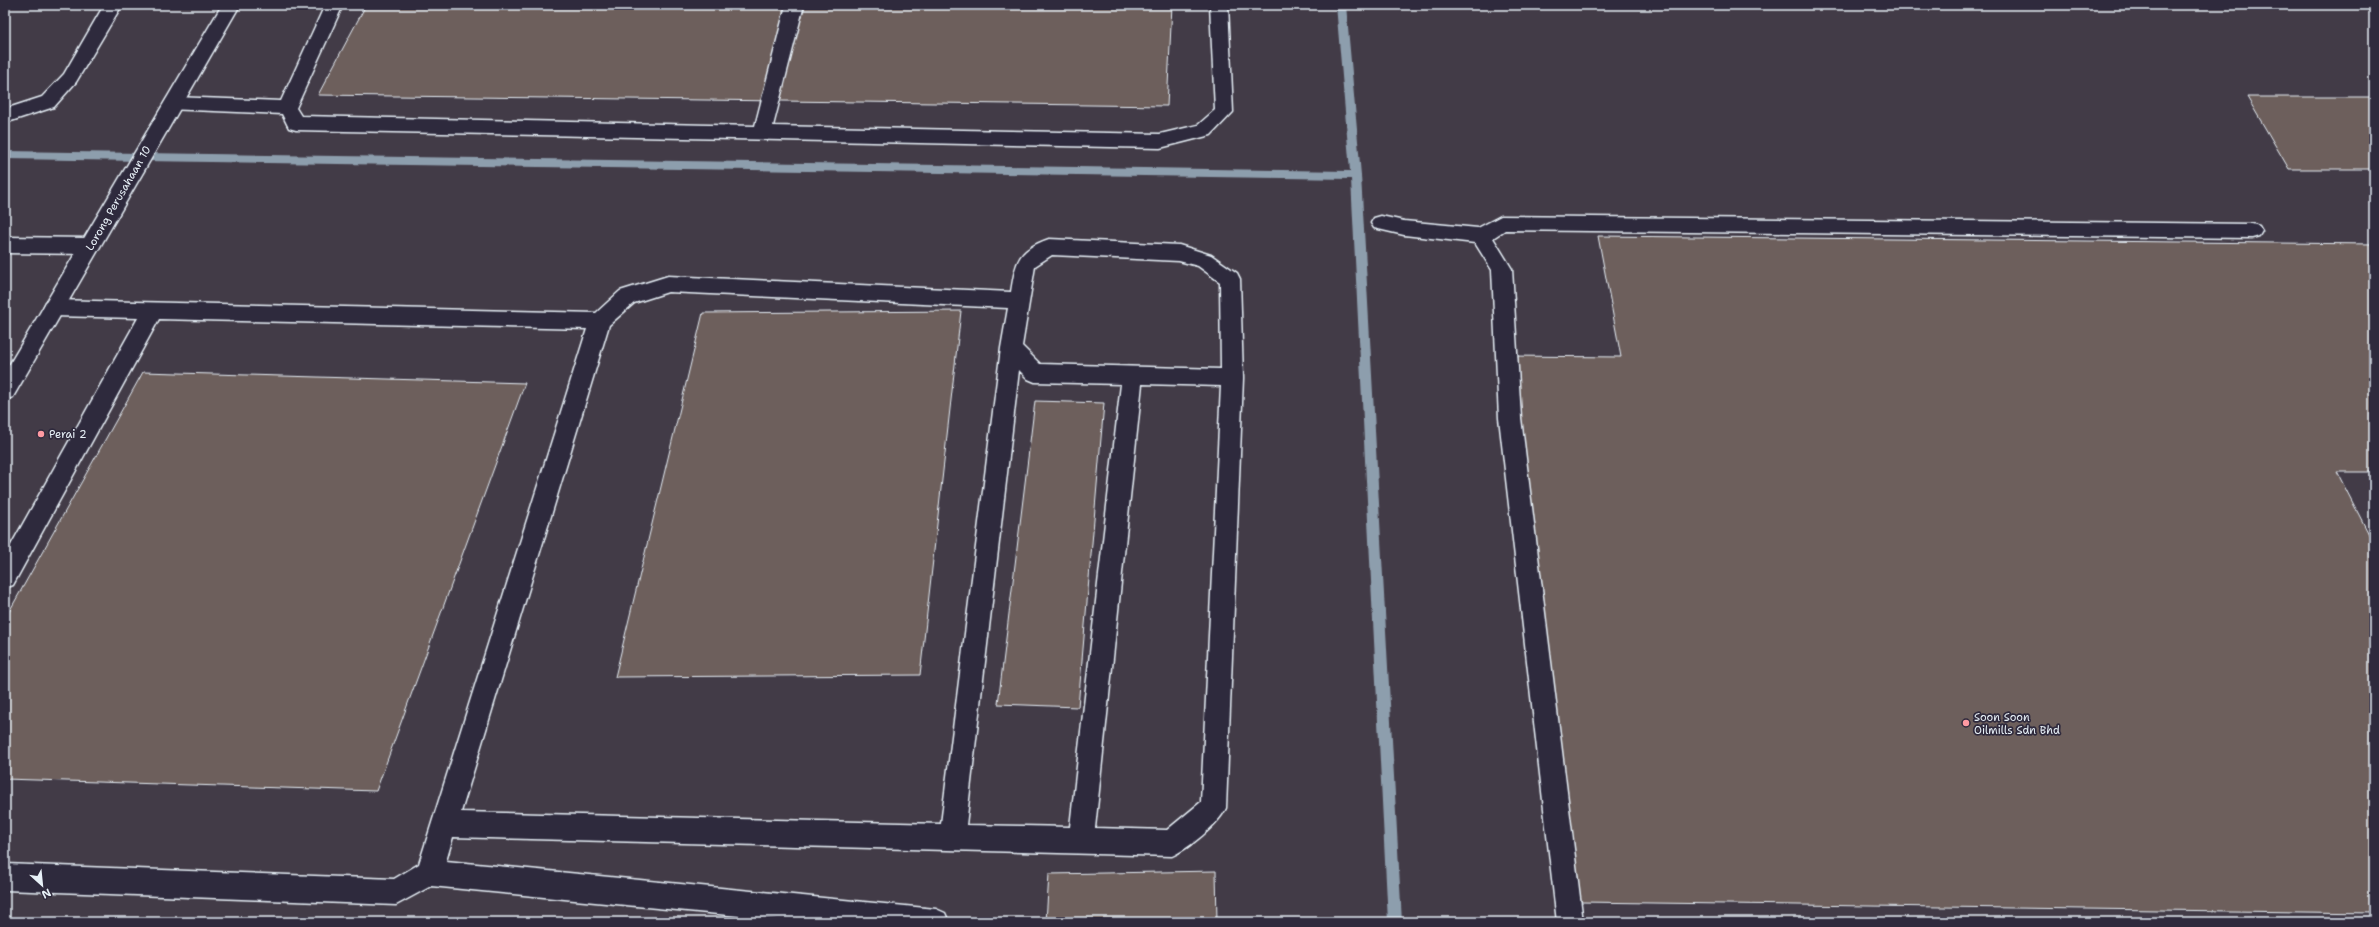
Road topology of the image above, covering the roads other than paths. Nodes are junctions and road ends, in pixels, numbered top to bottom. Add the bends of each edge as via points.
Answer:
1 (113, 5) edge
2 (231, 5) edge
3 (334, 5) edge
4 (795, 5) edge
5 (1219, 5) edge
6 (173, 104) junction
7 (287, 108) junction
8 (5, 116) edge
9 (763, 132) junction
10 (1381, 222) dead end
11 (2252, 231) dead end
12 (1481, 236) junction
13 (5, 245) edge
14 (89, 246) junction
15 (1020, 300) junction
16 (53, 308) junction
17 (152, 312) junction
18 (600, 321) junction
19 (1011, 348) junction
20 (1132, 376) junction
21 (1232, 378) junction
22 (5, 391) edge
23 (5, 578) edge
24 (445, 824) junction
25 (952, 837) junction
26 (1081, 841) junction
27 (429, 873) junction
28 (5, 877) edge
29 (936, 922) edge
30 (1570, 922) edge

1 - 8 street via 70,78 48,102
2 - 6 street, Lorong Perusahaan 10
3 - 7 street
4 - 9 street
5 - 9 street via 1224,112 1204,130 1160,140
6 - 7 street
6 - 14 street, Lorong Perusahaan 10
7 - 9 street via 296,123
10 - 12 street via 1404,228
11 - 12 street via 1501,223
12 - 30 street via 1502,270 1510,418
13 - 14 street
14 - 16 street, Lorong Perusahaan 10
15 - 18 street via 668,284 627,297
15 - 19 street
15 - 21 street via 1026,262 1049,247 1178,253 1204,260 1230,279
16 - 17 street
16 - 22 street, Lorong Perusahaan 10
17 - 18 street
17 - 23 street
18 - 24 street
19 - 20 street via 1035,373
19 - 25 street
20 - 21 street
20 - 26 street
21 - 26 street via 1213,808 1172,843
24 - 25 street
24 - 27 street
25 - 26 street
27 - 28 street via 396,892
27 - 29 street

